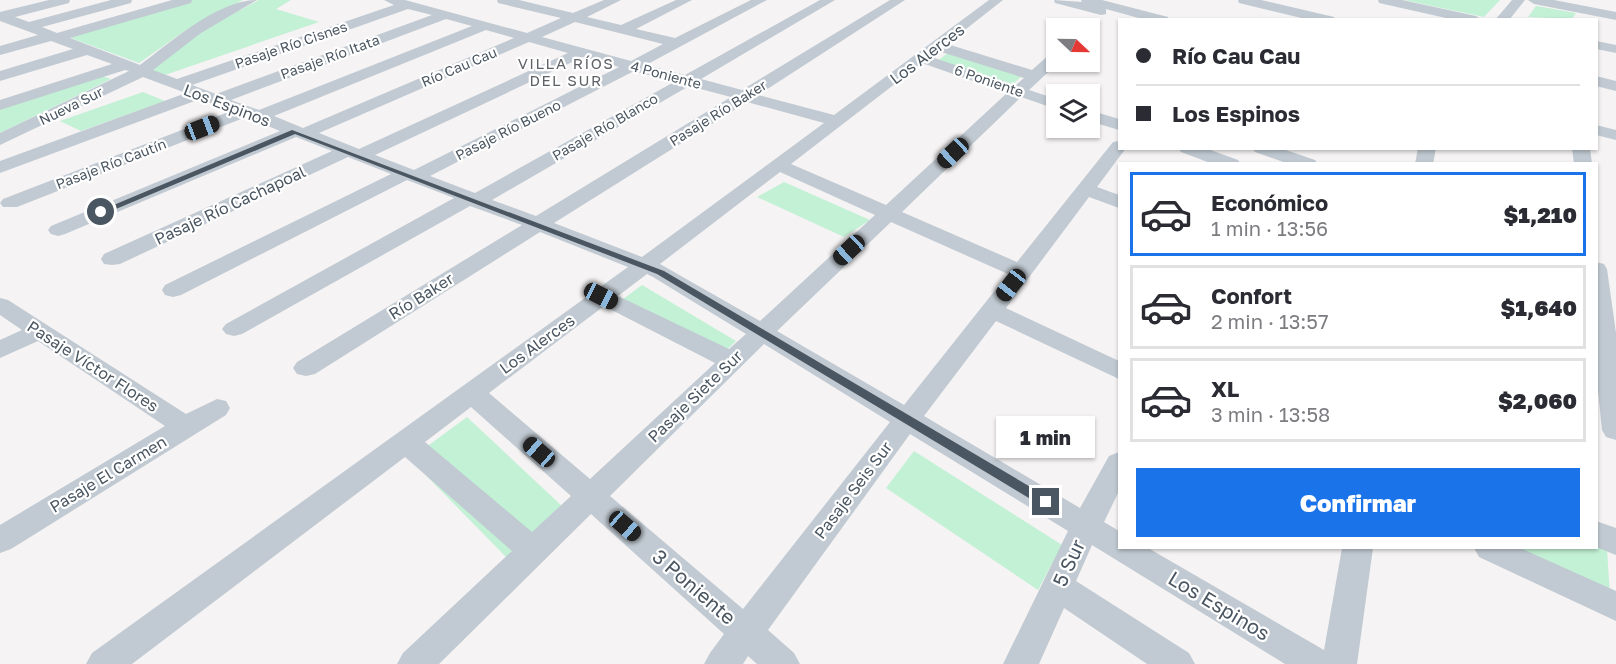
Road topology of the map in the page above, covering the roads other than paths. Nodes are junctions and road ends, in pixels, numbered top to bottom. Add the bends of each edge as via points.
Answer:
1 (63, 0) edge
2 (126, 0) edge
3 (186, 0) edge
4 (251, 0) edge
5 (390, 0) edge
6 (503, 0) edge
7 (615, 0) edge
8 (686, 0) edge
9 (761, 0) edge
10 (829, 0) edge
11 (899, 0) edge
12 (998, 0) edge
13 (1060, 0) edge
14 (1088, 0) edge
15 (1244, 0) edge
16 (1384, 0) edge
17 (1519, 0) edge
18 (1534, 0) edge
19 (530, 3) edge
20 (406, 4) junction
21 (1104, 12) junction
22 (445, 15) junction
23 (1616, 16) edge
24 (574, 18) junction
25 (1097, 18) edge
26 (1126, 18) edge
27 (1156, 18) edge
28 (1320, 18) edge
29 (1467, 18) edge
30 (1503, 18) edge
31 (0, 20) edge
32 (22, 25) junction
33 (485, 26) junction
34 (622, 30) junction
35 (54, 37) junction
36 (528, 38) junction
37 (676, 43) junction
38 (1598, 45) edge
39 (937, 46) junction
40 (1616, 49) edge
41 (87, 50) junction
42 (0, 51) edge
43 (581, 52) junction
44 (921, 58) junction
45 (125, 65) junction
46 (632, 66) junction
47 (1046, 66) edge
48 (142, 71) junction
49 (0, 76) edge
50 (1035, 76) junction
51 (687, 81) junction
52 (1598, 82) edge
53 (176, 85) junction
54 (1616, 86) edge
55 (1018, 91) junction
56 (746, 96) junction
57 (207, 97) junction
58 (1046, 101) edge
59 (0, 105) edge
60 (251, 114) junction
61 (1100, 119) edge
62 (837, 121) junction
63 (1118, 125) edge
64 (1598, 130) edge
65 (299, 133) junction
66 (1616, 135) edge
67 (0, 140) edge
68 (1598, 141) edge
69 (1616, 146) edge
70 (1118, 147) edge
71 (1193, 150) edge
72 (1269, 153) edge
73 (353, 154) junction
74 (1226, 162) edge
75 (1302, 162) edge
76 (779, 165) junction
77 (0, 167) edge
78 (409, 176) junction
79 (1085, 189) junction
80 (472, 200) junction
81 (10, 202) dead end
82 (1118, 202) edge
83 (888, 214) junction
84 (537, 225) junction
85 (58, 230) dead end
86 (112, 259) dead end
87 (644, 265) junction
88 (1021, 272) junction
89 (1601, 280) edge
90 (173, 290) dead end
91 (601, 296) junction
92 (0, 305) edge
93 (992, 310) junction
94 (234, 329) dead end
95 (39, 331) junction
96 (762, 332) junction
97 (0, 350) edge
98 (732, 361) junction
99 (306, 368) dead end
100 (1118, 371) edge
101 (471, 392) junction
102 (217, 408) dead end
103 (907, 419) junction
104 (186, 427) junction
105 (1616, 430) edge
106 (405, 441) junction
107 (1118, 466) edge
108 (590, 496) junction
109 (1086, 526) junction
110 (1598, 534) edge
111 (0, 540) edge
112 (1616, 542) edge
113 (1118, 546) edge
114 (1123, 549) edge
115 (1358, 549) edge
116 (1492, 549) edge
117 (533, 551) junction
118 (1058, 587) junction
119 (1616, 607) edge
120 (746, 632) junction
121 (104, 664) edge
122 (415, 664) edge
123 (722, 664) edge
124 (782, 664) edge
125 (1021, 664) edge
126 (1177, 664) edge
127 (1316, 664) edge
128 (1339, 664) edge

1 - 31 street
2 - 32 street
3 - 35 street
4 - 48 street, Nueva Sur via 196,30
5 - 20 street, 4 Poniente
6 - 19 street
7 - 24 street, Río Cau Cau
8 - 34 street
9 - 37 street, Pasaje Río Bueno
10 - 51 street, Pasaje Río Blanco
11 - 56 street, Pasaje Río Baker
12 - 39 street, Los Alerces
13 - 21 street
14 - 27 street
15 - 28 street
16 - 29 street
17 - 30 street
18 - 23 street
19 - 24 street
20 - 22 street, 4 Poniente
20 - 53 street, Pasaje Río Cisnes
21 - 25 street
21 - 26 street
22 - 33 street, 4 Poniente
22 - 57 street, Pasaje Río Itata
24 - 34 street
24 - 36 street, Río Cau Cau
31 - 32 street
32 - 35 street, Los Espinos
33 - 36 street, 4 Poniente
33 - 60 street, Pasaje Río Cautín
34 - 37 street
35 - 41 street, Los Espinos
35 - 42 street
36 - 43 street, 4 Poniente
36 - 65 street, Río Cau Cau
37 - 46 street, Pasaje Río Bueno
38 - 40 street
39 - 44 street, Los Alerces
39 - 50 street, 6 Poniente
41 - 45 street, Los Espinos
41 - 49 street
43 - 46 street, 4 Poniente
43 - 73 street, Pasaje Río Cachapoal
44 - 55 street, 6 Poniente
44 - 62 street, Los Alerces
45 - 48 street, Los Espinos
45 - 59 street
46 - 51 street, 4 Poniente
46 - 78 street, Pasaje Río Bueno
47 - 50 street, Pasaje Siete Sur
48 - 53 street, Los Espinos
48 - 67 street, Nueva Sur
50 - 55 street, Pasaje Siete Sur
51 - 56 street, 4 Poniente
51 - 80 street, Pasaje Río Blanco
52 - 54 street
53 - 57 street, Los Espinos
55 - 58 street, 6 Poniente
55 - 83 street, Pasaje Siete Sur
56 - 62 street, 4 Poniente
56 - 84 street, Pasaje Río Baker
57 - 60 street, Los Espinos
57 - 77 street
60 - 65 street, Los Espinos
60 - 81 street, Pasaje Río Cautín
61 - 63 street
62 - 76 street, Los Alerces
64 - 66 street
65 - 73 street, Los Espinos
65 - 85 street, Río Cau Cau
68 - 69 street
70 - 79 street, Pasaje Seis Sur
71 - 74 street
72 - 75 street
73 - 78 street, Los Espinos
73 - 86 street, Pasaje Río Cachapoal
76 - 83 street
76 - 87 street, Los Alerces
78 - 80 street, Los Espinos
78 - 90 street, Pasaje Río Bueno
79 - 82 street
79 - 88 street, Pasaje Seis Sur
80 - 84 street, Los Espinos
80 - 94 street, Pasaje Río Blanco
83 - 88 street
83 - 96 street, Pasaje Siete Sur
84 - 87 street, Los Espinos
84 - 99 street, Río Baker
87 - 91 street, Los Alerces
87 - 96 street, Los Espinos
88 - 93 street, Pasaje Seis Sur
89 - 105 street
91 - 98 street
91 - 101 street, Los Alerces
92 - 95 street, Pasaje Víctor Flores
93 - 100 street
93 - 103 street, Pasaje Seis Sur
95 - 97 street
95 - 104 street, Pasaje Víctor Flores
96 - 98 street, Pasaje Siete Sur
96 - 103 street, Los Espinos
98 - 108 street, Pasaje Siete Sur
101 - 106 street, Los Alerces
101 - 108 street, 3 Poniente
102 - 104 street, Pasaje El Carmen
103 - 109 street, Los Espinos
103 - 120 street, Pasaje Seis Sur
104 - 111 street, Pasaje El Carmen
106 - 117 street
106 - 121 street, Los Alerces
107 - 109 street, 5 Sur
108 - 117 street, Pasaje Siete Sur
108 - 120 street, 3 Poniente
109 - 113 street, Los Espinos
109 - 118 street, 5 Sur
110 - 112 street
114 - 127 street, Los Espinos
115 - 128 street
116 - 119 street
117 - 122 street, Pasaje Siete Sur
118 - 125 street, 5 Sur
118 - 126 street
120 - 123 street, Pasaje Seis Sur
120 - 124 street, 3 Poniente

